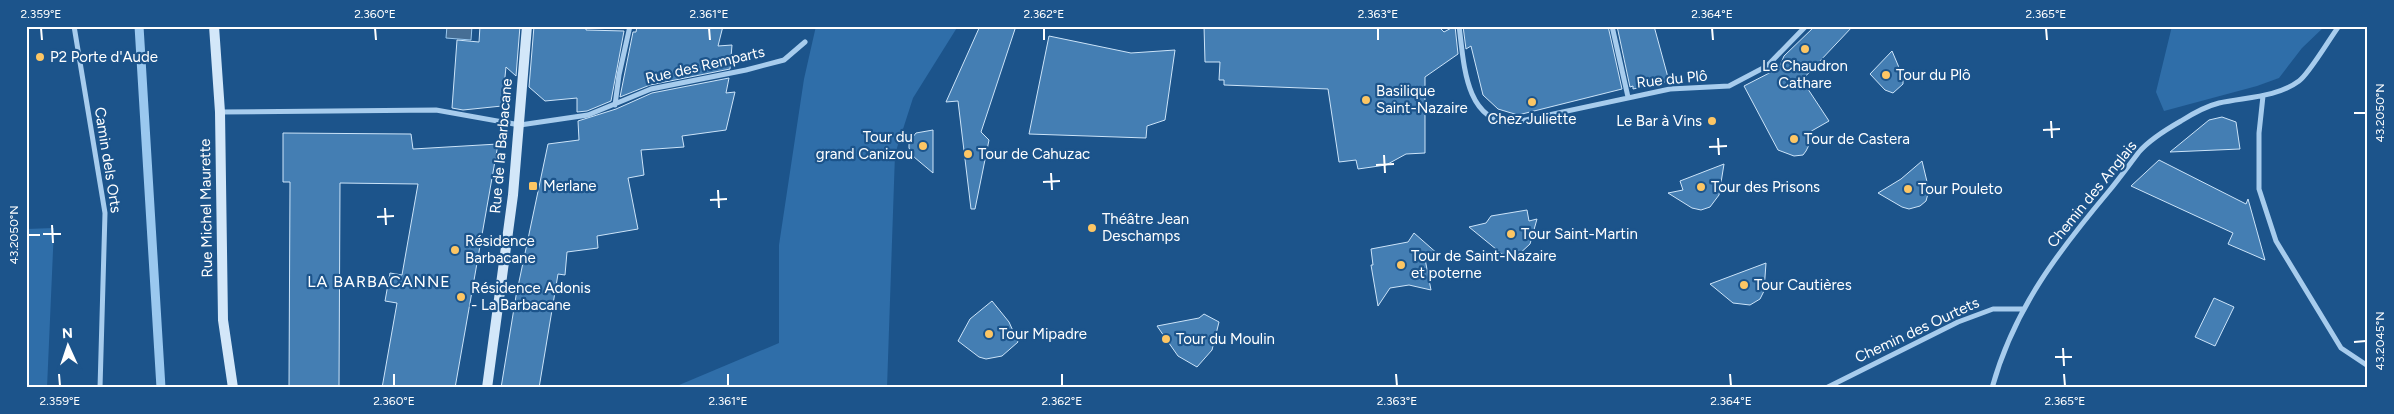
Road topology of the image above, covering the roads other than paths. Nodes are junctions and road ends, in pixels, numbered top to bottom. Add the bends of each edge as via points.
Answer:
1 (74, 26) edge
2 (214, 26) edge
3 (527, 26) edge
4 (630, 26) edge
5 (1459, 26) edge
6 (1612, 26) edge
7 (1806, 26) edge
8 (2339, 26) edge
9 (805, 42) dead end
10 (2263, 96) junction
11 (1628, 97) junction
12 (615, 105) junction
13 (220, 112) junction
14 (520, 126) junction
15 (2023, 309) junction
16 (2368, 366) edge
17 (100, 388) edge
18 (233, 388) edge
19 (487, 388) edge
20 (1826, 388) edge
21 (1992, 388) edge

1 - 17 street, Camin dels Orts via 105,214
2 - 13 main road, Rue Michel Maurette
3 - 14 main road, Rue de la Barbacane
4 - 12 street
5 - 11 street, Rue du Plô via 1468,81 1476,103 1490,117 1506,123
6 - 11 street
7 - 11 street, Rue du Plô via 1767,66 1729,86 1670,89
8 - 10 street, Chemin des Anglais via 2300,81
9 - 12 street, Rue des Remparts via 784,60 650,89
10 - 15 street, Chemin des Anglais via 2217,104 2168,129 2139,152 2066,243
10 - 16 street via 2259,189 2276,241 2342,348
12 - 14 street, Rue des Remparts via 588,115
13 - 14 street, Rue des Remparts via 436,110
13 - 18 main road, Rue Michel Maurette via 223,320
14 - 19 main road, Rue de la Barbacane
15 - 20 street, Chemin des Ourtets via 1993,309 1958,322
15 - 21 street, Chemin des Anglais via 2002,353

